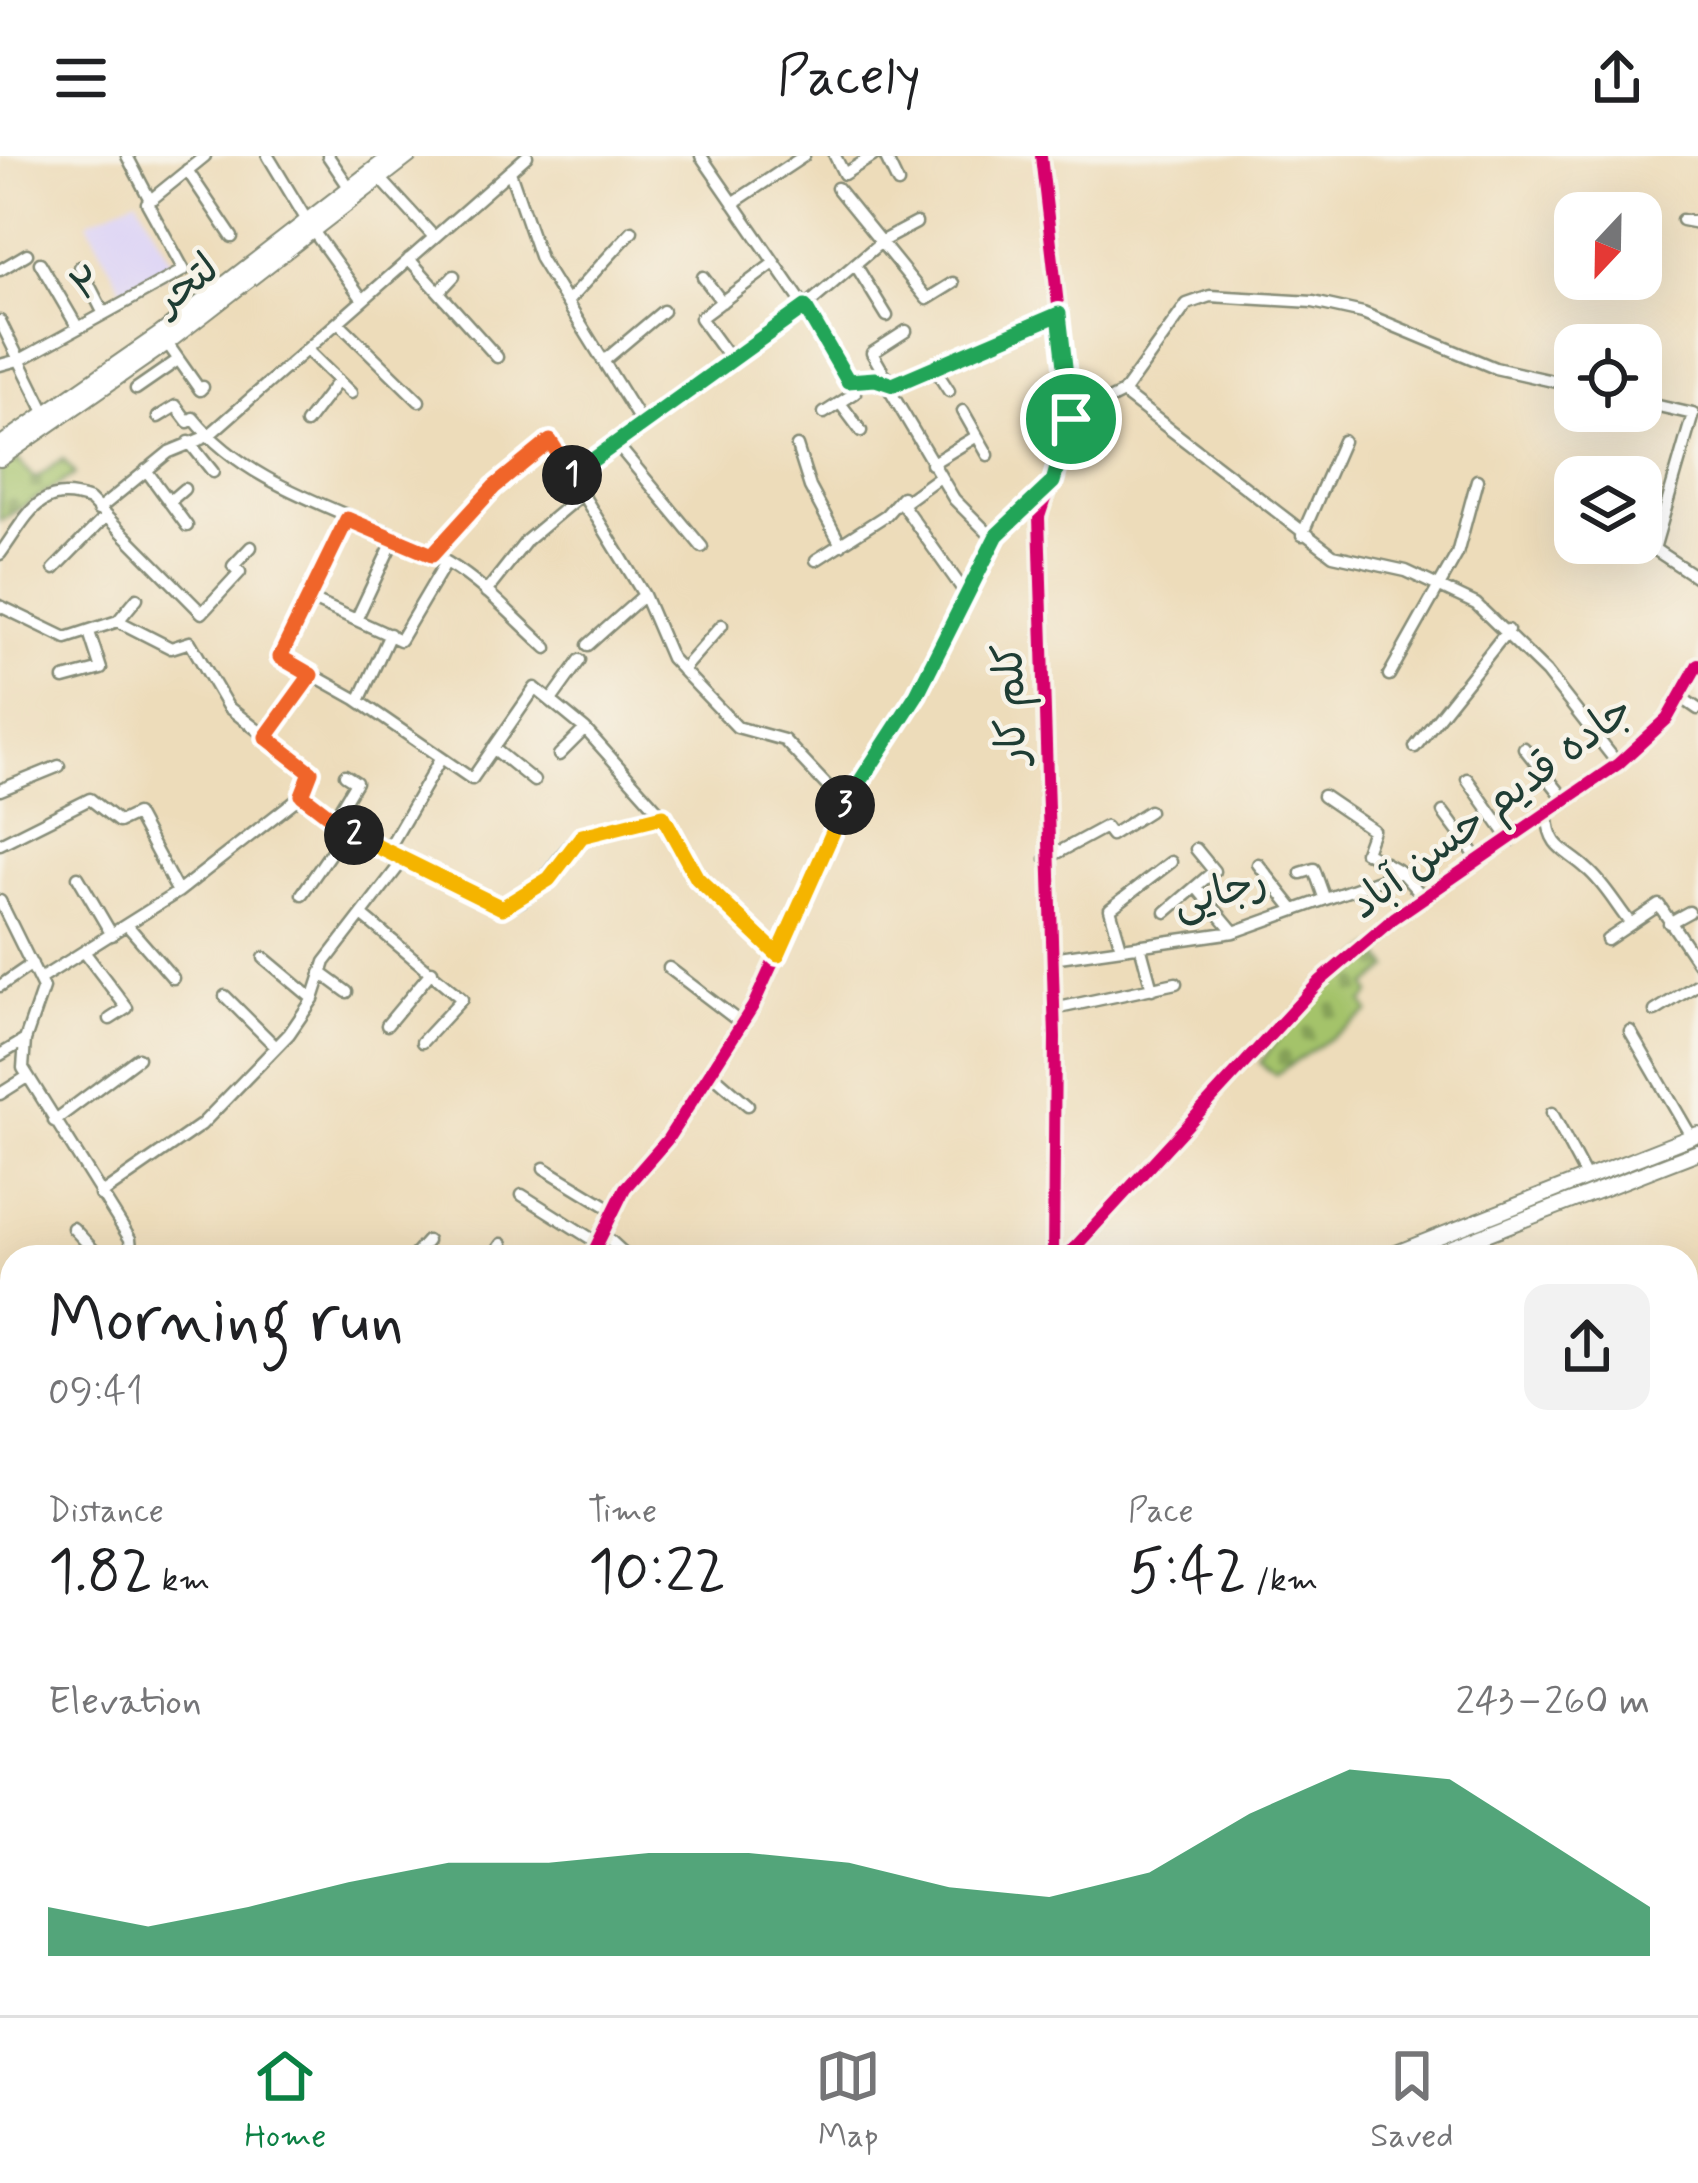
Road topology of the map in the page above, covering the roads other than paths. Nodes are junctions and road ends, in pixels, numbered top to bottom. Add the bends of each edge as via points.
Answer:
1 (127, 156) edge
2 (205, 156) edge
3 (268, 156) edge
4 (328, 156) edge
5 (391, 156) edge
6 (409, 156) edge
7 (527, 156) edge
8 (700, 156) edge
9 (804, 156) edge
10 (835, 156) edge
11 (873, 156) edge
12 (885, 156) edge
13 (1041, 156) edge
14 (187, 170) junction
15 (510, 172) junction
16 (380, 178) junction
17 (898, 182) dead end
18 (349, 187) junction
19 (837, 188) dead end
20 (150, 200) junction
21 (733, 203) junction
22 (1682, 220) dead end
23 (309, 223) junction
24 (916, 223) dead end
25 (1698, 223) edge
26 (632, 231) dead end
27 (232, 237) dead end
28 (434, 237) junction
29 (882, 241) junction
30 (27, 254) dead end
31 (409, 259) junction
32 (40, 263) dead end
33 (774, 263) junction
34 (855, 264) junction
35 (80, 267) dead end
36 (0, 270) edge
37 (454, 277) dead end
38 (703, 277) dead end
39 (952, 283) dead end
40 (439, 292) junction
41 (363, 300) junction
42 (568, 301) junction
43 (722, 302) junction
44 (805, 307) junction
45 (663, 310) dead end
46 (104, 314) junction
47 (1059, 314) junction
48 (887, 316) dead end
49 (0, 321) edge
50 (338, 322) junction
51 (78, 328) junction
52 (906, 331) dead end
53 (167, 343) junction
54 (307, 350) junction
55 (497, 357) dead end
56 (22, 359) junction
57 (606, 359) junction
58 (730, 359) junction
59 (178, 360) junction
60 (0, 365) edge
61 (934, 368) junction
62 (103, 381) junction
63 (338, 381) junction
64 (848, 381) junction
65 (1554, 381) edge
66 (893, 384) junction
67 (203, 387) dead end
68 (136, 389) dead end
69 (949, 391) dead end
70 (351, 393) dead end
71 (1123, 393) junction
72 (418, 401) dead end
73 (840, 403) junction
74 (1662, 407) edge
75 (963, 411) dead end
76 (824, 413) dead end
77 (48, 416) junction
78 (158, 417) dead end
79 (1071, 419) junction
80 (641, 422) junction
81 (306, 423) dead end
82 (861, 431) dead end
83 (208, 436) junction
84 (977, 436) junction
85 (189, 442) junction
86 (615, 442) junction
87 (1343, 442) dead end
88 (0, 445) edge
89 (797, 446) dead end
90 (988, 455) dead end
91 (0, 459) edge
92 (931, 464) junction
93 (146, 470) junction
94 (213, 472) dead end
95 (573, 476) junction
96 (939, 477) junction
97 (1477, 480) dead end
98 (1053, 482) junction
99 (184, 489) dead end
100 (583, 493) junction
101 (899, 500) junction
102 (169, 502) junction
103 (101, 513) junction
104 (347, 519) junction
105 (187, 526) dead end
106 (1302, 535) junction
107 (395, 537) junction
108 (995, 539) junction
109 (841, 545) junction
110 (251, 547) dead end
111 (703, 547) dead end
112 (2, 548) edge
113 (432, 555) junction
114 (816, 560) dead end
115 (446, 562) junction
116 (54, 569) dead end
117 (1698, 578) edge
118 (1440, 588) junction
119 (486, 592) junction
120 (966, 594) junction
121 (644, 595) junction
122 (137, 598) dead end
123 (308, 598) junction
124 (0, 606) edge
125 (202, 613) junction
126 (357, 618) junction
127 (118, 621) junction
128 (722, 625) dead end
129 (1508, 630) junction
130 (89, 632) junction
131 (390, 634) junction
132 (70, 637) junction
133 (190, 642) junction
134 (588, 645) dead end
135 (547, 648) dead end
136 (75, 656) dead end
137 (580, 660) dead end
138 (1698, 664) edge
139 (682, 670) junction
140 (311, 675) junction
141 (1389, 675) dead end
142 (64, 679) dead end
143 (1682, 698) junction
144 (552, 699) junction
145 (359, 701) junction
146 (1698, 709) edge
147 (585, 729) junction
148 (266, 737) junction
149 (1415, 747) dead end
150 (493, 748) junction
151 (1524, 748) dead end
152 (559, 755) dead end
153 (441, 758) junction
154 (1618, 764) junction
155 (58, 766) dead end
156 (345, 775) dead end
157 (1467, 778) dead end
158 (534, 781) dead end
159 (0, 790) edge
160 (302, 795) junction
161 (1323, 796) dead end
162 (1568, 803) junction
163 (845, 805) junction
164 (1149, 811) dead end
165 (1443, 812) dead end
166 (663, 816) junction
167 (1548, 817) junction
168 (333, 820) junction
169 (347, 829) junction
170 (1526, 831) junction
171 (1550, 835) junction
172 (1511, 841) junction
173 (0, 844) edge
174 (1196, 849) dead end
175 (386, 853) junction
176 (1046, 859) junction
177 (1479, 860) junction
178 (402, 862) junction
179 (1171, 862) dead end
180 (1258, 864) dead end
181 (1401, 872) junction
182 (1301, 874) dead end
183 (78, 877) dead end
184 (1196, 887) junction
185 (178, 892) junction
186 (302, 894) dead end
187 (1324, 897) junction
188 (1424, 898) junction
189 (0, 903) edge
190 (1293, 908) junction
191 (1166, 912) dead end
192 (1688, 912) dead end
193 (362, 915) junction
194 (1669, 923) junction
195 (1631, 924) junction
196 (127, 925) junction
197 (1698, 931) edge
198 (1234, 932) junction
199 (112, 934) junction
200 (1685, 938) junction
201 (1607, 940) dead end
202 (1140, 945) junction
203 (1121, 947) junction
204 (85, 952) junction
205 (778, 955) junction
206 (264, 958) dead end
207 (1052, 958) junction
208 (1698, 963) edge
209 (32, 964) junction
210 (669, 968) dead end
211 (432, 971) junction
212 (321, 973) junction
213 (173, 978) dead end
214 (40, 980) junction
215 (1176, 983) dead end
216 (1698, 984) edge
217 (0, 986) edge
218 (1152, 989) junction
219 (347, 992) dead end
220 (225, 996) dead end
221 (313, 999) junction
222 (1054, 1009) junction
223 (1655, 1011) dead end
224 (110, 1019) dead end
225 (741, 1023) junction
226 (387, 1025) dead end
227 (1630, 1030) dead end
228 (25, 1040) junction
229 (422, 1042) dead end
230 (276, 1047) junction
231 (0, 1055) edge
232 (138, 1058) dead end
233 (710, 1072) junction
234 (27, 1077) junction
235 (0, 1094) edge
236 (748, 1105) dead end
237 (1552, 1113) dead end
238 (54, 1120) junction
239 (1694, 1135) edge
240 (1698, 1152) edge
241 (544, 1168) dead end
242 (1585, 1175) junction
243 (100, 1195) junction
244 (522, 1195) dead end
245 (613, 1210) junction
246 (73, 1228) dead end
247 (600, 1238) junction
248 (427, 1241) dead end
249 (89, 1245) edge
250 (131, 1245) edge
251 (423, 1245) edge
252 (597, 1245) edge
253 (610, 1245) edge
254 (1053, 1245) edge
255 (1077, 1245) edge
256 (1416, 1245) edge
257 (1458, 1245) edge

1 - 20 street
2 - 14 street
3 - 23 street
4 - 18 street
5 - 18 street, لتحر
6 - 16 street, لتحر
7 - 15 street
8 - 21 street
9 - 21 street
10 - 11 street via 844,174
12 - 17 street
13 - 47 street, کلم کار
14 - 20 street
14 - 27 street
15 - 28 street
15 - 42 street via 540,259
16 - 23 street, لتحر
16 - 28 street
18 - 23 street, لتحر
19 - 29 street
20 - 46 street, ۲ via 184,269
21 - 33 street
22 - 25 street
23 - 41 street
23 - 53 street, لتحر
23 - 62 street, لتحر
24 - 29 street
26 - 42 street
28 - 31 street
29 - 34 street
29 - 39 street via 927,299
30 - 36 street
31 - 40 street
31 - 41 street
32 - 51 street
33 - 43 street
33 - 44 street
34 - 44 street
34 - 48 street
35 - 46 street
37 - 40 street
38 - 43 street
40 - 55 street
41 - 50 street
42 - 57 street
43 - 58 street via 700,318
44 - 58 street
44 - 64 street
45 - 57 street
46 - 51 street, ۲
47 - 61 street
47 - 79 street, کلم کار
49 - 56 street
50 - 54 street
50 - 72 street
51 - 56 street, ۲
52 - 66 street via 872,353
53 - 59 street
53 - 62 street, لتحر
54 - 63 street
54 - 83 street
56 - 60 street, ۲
56 - 77 street
57 - 80 street
58 - 80 street
59 - 67 street
59 - 68 street
61 - 66 street
61 - 69 street
62 - 77 street, لتحر
63 - 70 street
63 - 81 street
64 - 66 street
64 - 73 street via 855,393
65 - 71 street via 1495,368 1363,313 1210,296 1187,304
66 - 92 street
71 - 79 street
71 - 106 street
73 - 76 street
73 - 82 street
74 - 117 street via 1693,414 1654,549
75 - 84 street
77 - 88 street, لتحر
77 - 91 street, لتحر
78 - 83 street via 176,406
79 - 98 street, کلم کار
80 - 86 street
83 - 85 street
83 - 104 street
84 - 90 street
84 - 92 street
85 - 93 street
85 - 94 street
86 - 95 street
86 - 111 street
87 - 106 street
89 - 109 street
92 - 96 street
93 - 102 street
93 - 103 street
95 - 100 street
95 - 113 street via 550,441
96 - 101 street
96 - 108 street
97 - 118 street
98 - 108 street
98 - 176 street, کلم کار via 1039,517
99 - 102 street
100 - 119 street via 526,540
100 - 121 street
101 - 109 street
101 - 120 street
102 - 105 street
103 - 112 street via 75,494 48,494
103 - 116 street
103 - 125 street
104 - 107 street
104 - 123 street
106 - 118 street via 1352,562 1406,571
107 - 113 street
107 - 126 street
108 - 120 street
109 - 114 street
110 - 125 street via 233,566 240,572
113 - 115 street
115 - 119 street
115 - 131 street via 400,640
118 - 129 street
118 - 141 street
119 - 135 street
120 - 163 street via 917,694
121 - 134 street
121 - 139 street
122 - 127 street
123 - 126 street
123 - 140 street via 280,657
124 - 132 street
125 - 133 street
126 - 131 street
127 - 130 street
127 - 133 street via 171,648
128 - 139 street
129 - 149 street
129 - 154 street
130 - 132 street
130 - 142 street via 101,669
131 - 145 street
132 - 136 street
133 - 148 street via 219,697
137 - 144 street
138 - 143 street, جاده قدیم حسن آباد
139 - 163 street via 736,727 784,740
140 - 145 street
140 - 148 street
143 - 146 street
143 - 154 street, جاده قدیم حسن آباد
144 - 147 street
144 - 150 street via 536,688
145 - 153 street
147 - 152 street
147 - 166 street
148 - 160 street via 311,772
150 - 153 street via 472,779
150 - 158 street
151 - 162 street
153 - 175 street
154 - 162 street, جاده قدیم حسن آباد
155 - 159 street
156 - 168 street via 356,782
157 - 172 street
160 - 168 street
160 - 185 street
161 - 181 street via 1373,830 1365,852
162 - 167 street, جاده قدیم حسن آباد
163 - 205 street
164 - 176 street
165 - 177 street
166 - 178 street via 582,836 549,879 507,908
166 - 205 street via 697,878
167 - 170 street, جاده قدیم حسن آباد
167 - 171 street
168 - 169 street
169 - 175 street
169 - 186 street
170 - 171 street
170 - 172 street, جاده قدیم حسن آباد
171 - 195 street
172 - 177 street, جاده قدیم حسن آباد
173 - 185 street via 90,799 118,822 136,814
174 - 184 street via 1214,872
175 - 178 street
176 - 207 street, کلم کار
177 - 188 street, جاده قدیم حسن آباد
178 - 193 street
179 - 203 street via 1111,909
180 - 190 street
181 - 187 street, رجایی
181 - 188 street
182 - 187 street via 1314,869
183 - 199 street
184 - 191 street
184 - 198 street
185 - 196 street
187 - 190 street, رجایی
188 - 255 street, جاده قدیم حسن آباد via 1320,981
189 - 209 street
190 - 198 street, رجایی
192 - 194 street
193 - 211 street
193 - 212 street
194 - 195 street via 1659,905
194 - 200 street
195 - 201 street
196 - 199 street
196 - 213 street
197 - 200 street
198 - 202 street, رجایی
199 - 204 street
200 - 208 street
202 - 203 street, رجایی
202 - 218 street
203 - 207 street, رجایی
204 - 214 street
204 - 224 street via 127,1008
205 - 225 street
206 - 221 street
207 - 222 street, کلم کار
209 - 214 street
209 - 217 street
210 - 225 street
211 - 226 street
211 - 229 street via 462,1001
212 - 219 street
212 - 221 street
214 - 228 street via 44,998
215 - 218 street
216 - 223 street
218 - 222 street
220 - 230 street
221 - 230 street
222 - 254 street, کلم کار
225 - 233 street
227 - 239 street
228 - 231 street
228 - 234 street via 20,1060
230 - 243 street via 201,1124
232 - 238 street
233 - 236 street
233 - 245 street
234 - 235 street
234 - 238 street
237 - 242 street
238 - 243 street
239 - 242 street
240 - 257 street
241 - 245 street
242 - 256 street
243 - 250 street
244 - 247 street
245 - 247 street
246 - 249 street
247 - 252 street
247 - 253 street
248 - 251 street

